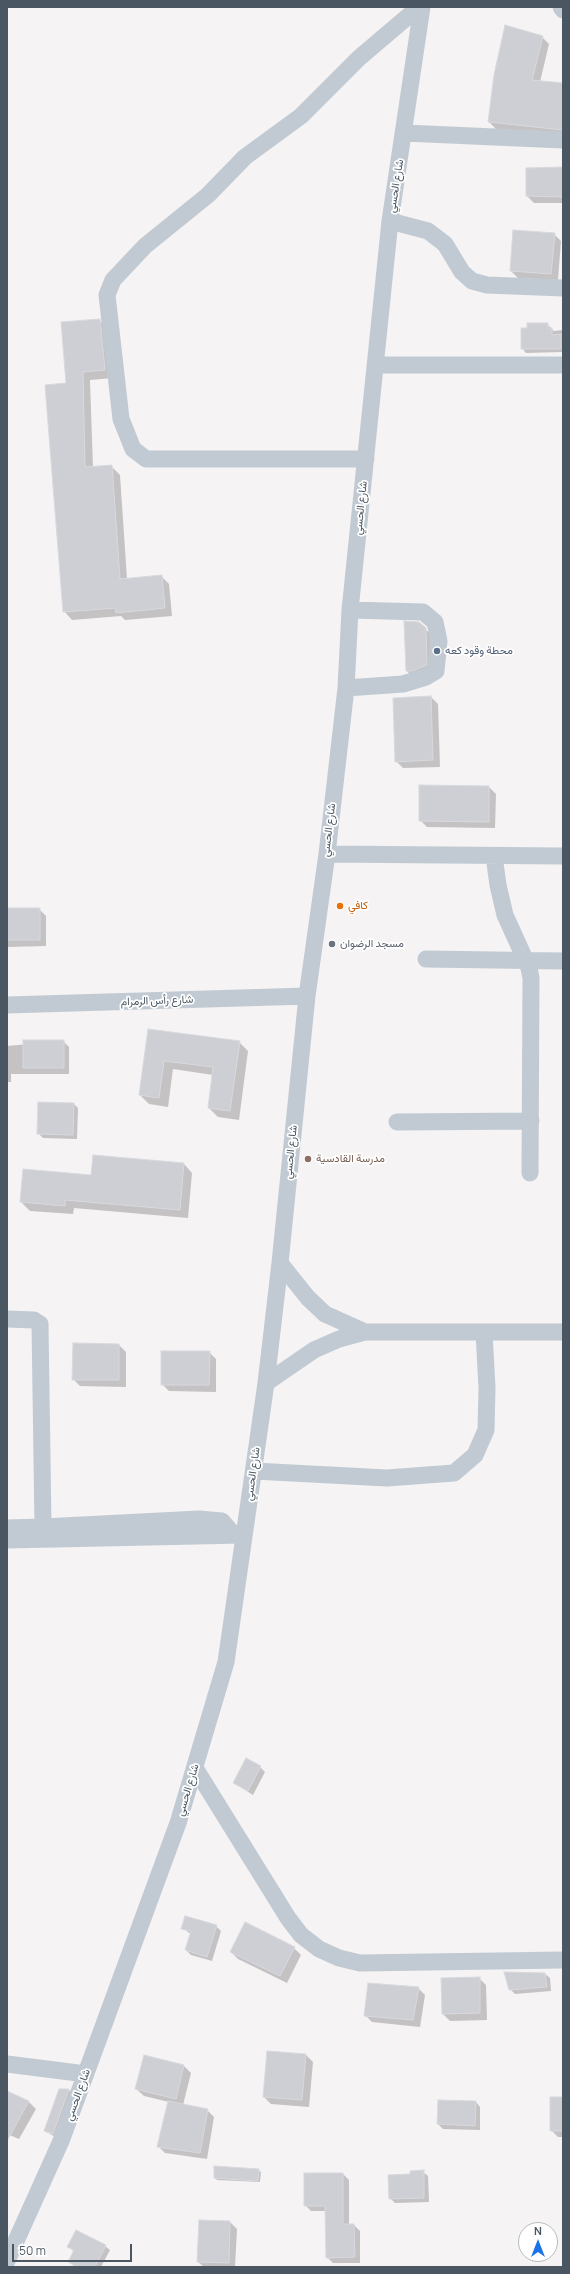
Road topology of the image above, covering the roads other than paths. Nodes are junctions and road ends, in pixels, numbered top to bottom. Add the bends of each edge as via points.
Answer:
1 (420, 7) edge
2 (561, 7) edge
3 (563, 10) edge
4 (404, 133) junction
5 (563, 140) edge
6 (390, 221) junction
7 (563, 288) edge
8 (376, 365) junction
9 (563, 365) edge
10 (366, 459) junction
11 (350, 610) junction
12 (346, 688) junction
13 (327, 854) junction
14 (494, 856) junction
15 (563, 856) edge
16 (426, 959) dead end
17 (525, 960) junction
18 (563, 961) edge
19 (307, 996) junction
20 (7, 1005) edge
21 (531, 1121) junction
22 (397, 1122) dead end
23 (530, 1173) dead end
24 (280, 1264) junction
25 (7, 1319) edge
26 (365, 1332) junction
27 (484, 1332) junction
28 (563, 1332) edge
29 (266, 1383) junction
30 (254, 1471) junction
31 (43, 1527) junction
32 (7, 1528) edge
33 (239, 1535) junction
34 (7, 1540) edge
35 (195, 1768) junction
36 (563, 1960) edge
37 (7, 2064) edge
38 (86, 2074) junction
39 (7, 2261) edge

1 - 4 street, شارع الحسي
1 - 10 street via 359,58 301,116 245,157 208,195 145,246 112,280 107,295 121,419 133,449 146,459
2 - 3 street
4 - 5 street
4 - 6 street, شارع الحسي
6 - 7 street via 428,232 445,244 462,272 472,281 486,285
6 - 8 street, شارع الحسي
8 - 9 street
8 - 10 street, شارع الحسي
10 - 11 street, شارع الحسي
11 - 12 street, شارع الحسي
11 - 12 street via 423,612 435,622 439,640 436,671 426,677 403,684
12 - 13 street, شارع الحسي
13 - 14 street
13 - 19 street, شارع الحسي
14 - 15 street
14 - 17 street via 505,915
16 - 17 street
17 - 18 street
17 - 21 street via 531,978
19 - 20 street, شارع رأس الرمرام
19 - 24 street, شارع الحسي
21 - 22 street
21 - 23 street
24 - 26 street via 325,1314
24 - 29 street, شارع الحسي
25 - 31 street via 34,1320 40,1324
26 - 27 street
26 - 29 street via 339,1339 314,1350
27 - 28 street
27 - 30 street via 486,1430 475,1455 454,1473 387,1478
29 - 30 street, شارع الحسي
30 - 33 street, شارع الحسي
31 - 32 street
31 - 33 street via 199,1519 222,1521
33 - 34 street
33 - 35 street, شارع الحسي via 226,1662
35 - 36 street via 288,1918 301,1935 319,1949 338,1958 360,1962
35 - 38 street, شارع الحسي via 178,1824
37 - 38 street
38 - 39 street, شارع الحسي via 61,2141

